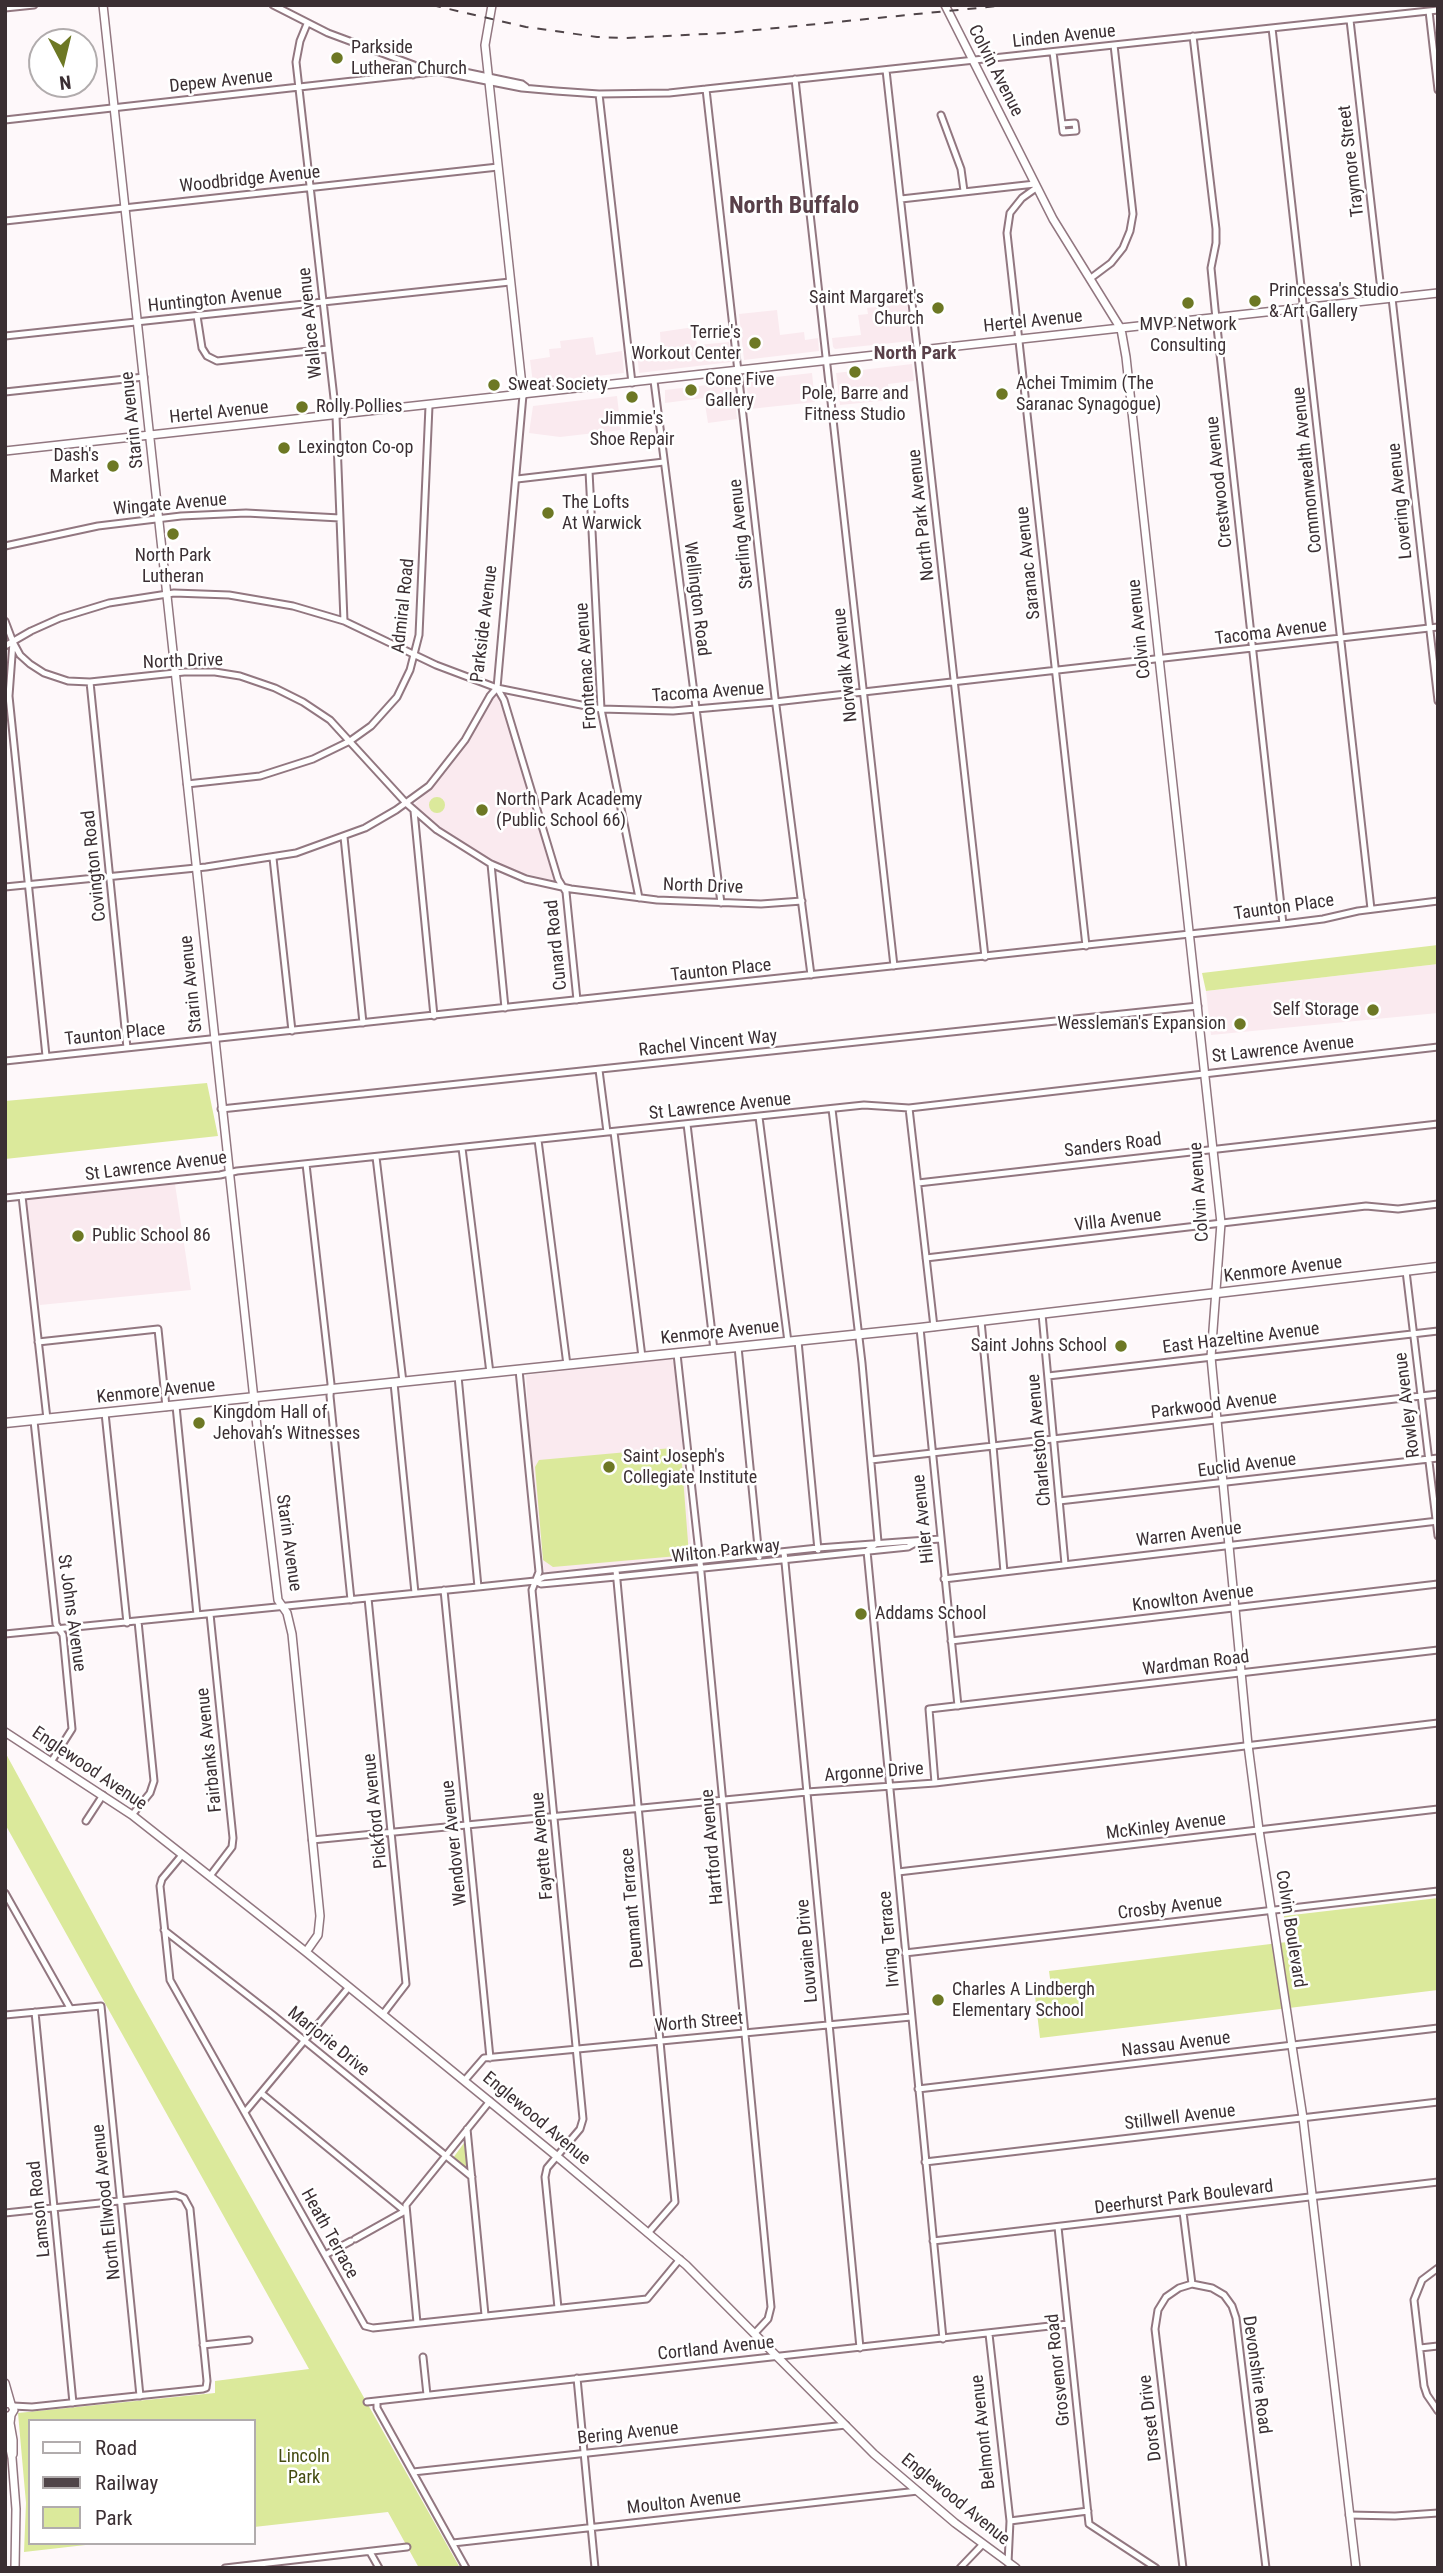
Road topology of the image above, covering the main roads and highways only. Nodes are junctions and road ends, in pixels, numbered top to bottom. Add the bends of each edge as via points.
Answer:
1 (1438, 1268) edge
2 (5, 1423) edge

1 - 2 main road, Kenmore Avenue via 934,1327

